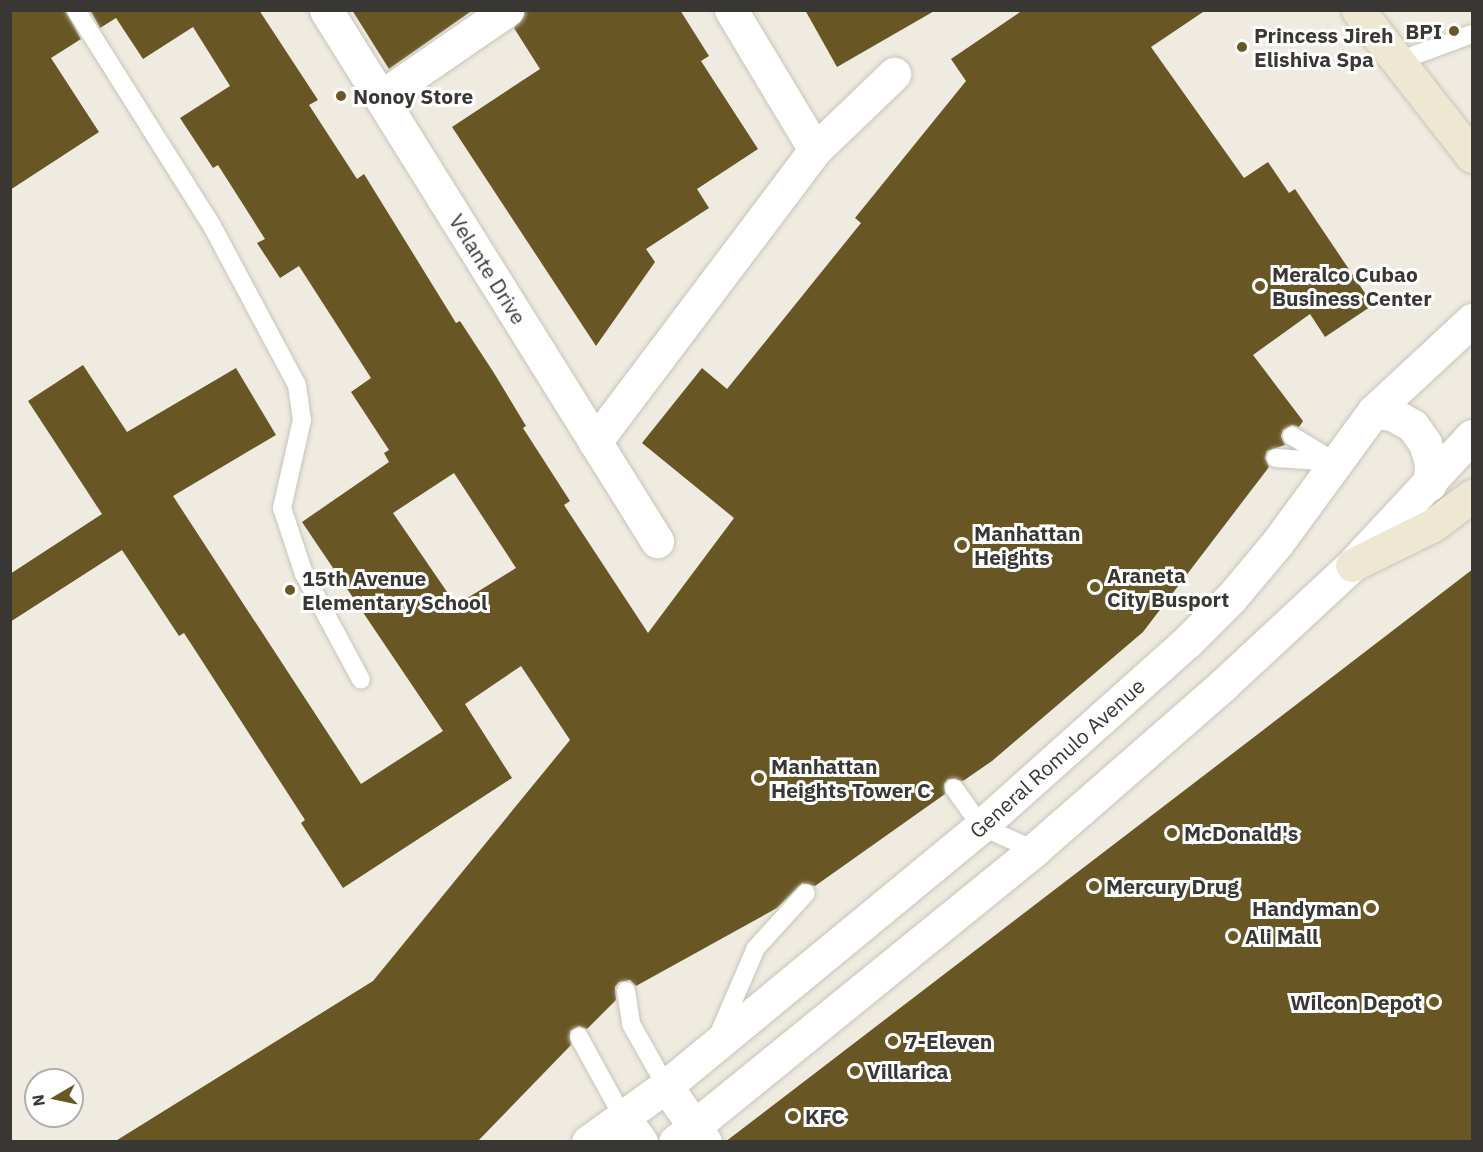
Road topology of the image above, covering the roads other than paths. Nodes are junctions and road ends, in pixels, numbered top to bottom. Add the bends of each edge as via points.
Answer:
1 (76, 10) edge
2 (326, 10) edge
3 (507, 10) edge
4 (731, 10) edge
5 (1358, 10) edge
6 (1473, 34) edge
7 (1396, 62) junction
8 (894, 74) dead end
9 (381, 96) junction
10 (815, 150) junction
11 (1473, 156) edge
12 (1473, 320) edge
13 (1374, 411) junction
14 (1292, 436) dead end
15 (1473, 436) edge
16 (595, 442) junction
17 (1276, 458) dead end
18 (1336, 462) junction
19 (1430, 484) junction
20 (1473, 496) edge
21 (657, 541) dead end
22 (1352, 565) junction
23 (361, 680) dead end
24 (954, 788) dead end
25 (981, 826) junction
26 (1034, 850) junction
27 (806, 893) dead end
28 (626, 991) dead end
29 (579, 1037) dead end
30 (715, 1043) junction
31 (666, 1086) junction
32 (632, 1129) edge
33 (692, 1136) edge
34 (588, 1142) edge

1 - 23 lane via 212,226 297,385 302,420 282,508 304,574
2 - 9 street, Velante Drive
3 - 9 street
4 - 10 street
5 - 7 main road
6 - 7 lane
7 - 11 main road
8 - 10 street
9 - 16 street, Velante Drive
10 - 16 street
12 - 13 street, General Romulo Avenue
13 - 18 street, General Romulo Avenue
13 - 19 street via 1394,415 1413,426 1425,443 1431,463
14 - 18 lane
15 - 19 street
16 - 21 street, Velante Drive
17 - 18 lane
18 - 25 street, General Romulo Avenue via 1231,598
19 - 22 street
20 - 22 main road via 1433,525
22 - 26 street
24 - 25 lane
25 - 26 lane
25 - 30 street, General Romulo Avenue
26 - 33 street via 744,1082
27 - 30 lane via 756,948
28 - 31 lane via 631,1024
29 - 32 lane
30 - 31 street, General Romulo Avenue
31 - 32 street, General Romulo Avenue
31 - 33 street
32 - 34 street, General Romulo Avenue

